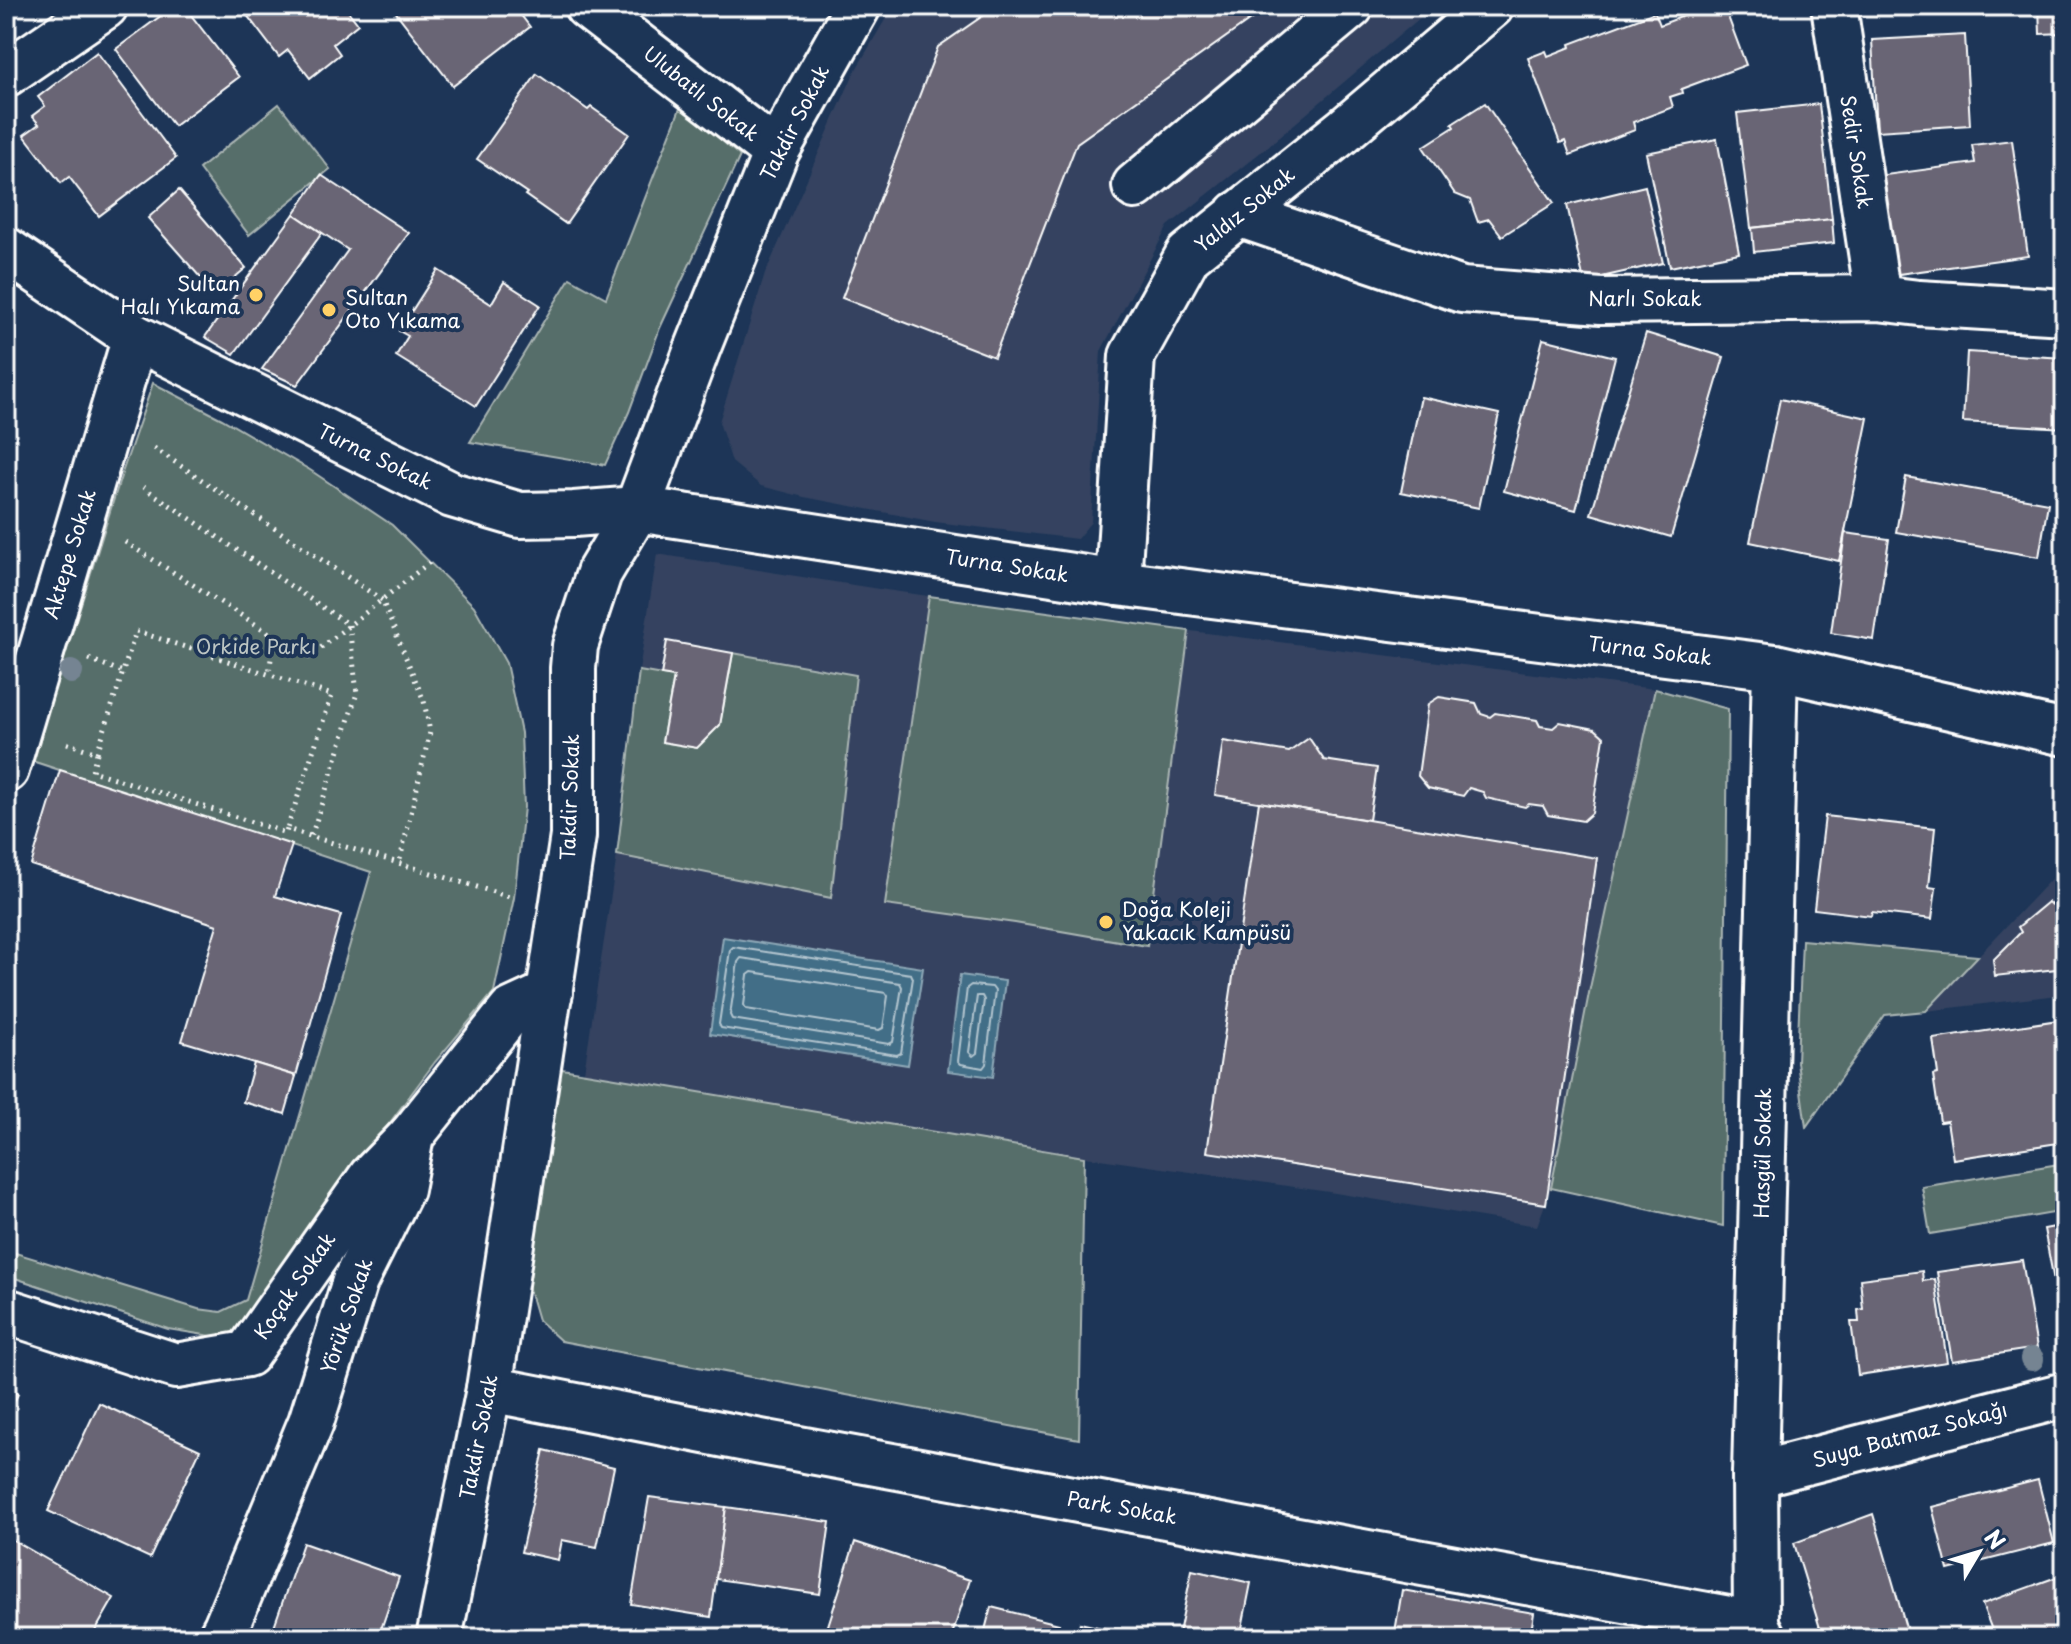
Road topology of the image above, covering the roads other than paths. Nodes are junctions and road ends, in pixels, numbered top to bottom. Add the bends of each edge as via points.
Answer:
1 (105, 6) edge
2 (587, 6) edge
3 (858, 6) edge
4 (1491, 6) edge
5 (1834, 6) edge
6 (1347, 7) edge
7 (6, 74) edge
8 (776, 152) junction
9 (1135, 186) dead end
10 (1238, 214) junction
11 (6, 250) edge
12 (1878, 298) junction
13 (2065, 312) edge
14 (135, 337) junction
15 (637, 509) junction
16 (1118, 583) junction
17 (1775, 667) junction
18 (2065, 733) edge
19 (6, 770) edge
20 (550, 993) junction
21 (411, 1136) junction
22 (6, 1311) edge
23 (489, 1389) junction
24 (2065, 1395) edge
25 (1755, 1475) junction
26 (1758, 1633) edge
27 (220, 1638) edge
28 (439, 1638) edge

1 - 7 street
2 - 8 street, Ulubatlı Sokak
3 - 8 street, Takdir Sokak
4 - 10 street, Yaldız Sokak
5 - 12 street, Sedir Sokak
6 - 9 street
8 - 15 street, Takdir Sokak
10 - 12 street, Narlı Sokak via 1462,290 1601,301
10 - 16 street, Yaldız Sokak via 1188,255 1132,356
11 - 14 street, Turna Sokak
12 - 13 street, Narlı Sokak
14 - 15 street, Turna Sokak via 452,495 520,515
14 - 19 street, Aktepe Sokak
15 - 16 street, Turna Sokak
15 - 20 street, Takdir Sokak via 599,573 575,646 573,836
16 - 17 street, Turna Sokak
17 - 18 street, Turna Sokak
17 - 25 street, Hasgül Sokak
20 - 21 street, Yörük Sokak via 511,1011
20 - 23 street, Takdir Sokak
21 - 22 street, Koçak Sokak via 371,1177 247,1354 176,1366
21 - 27 street, Yörük Sokak via 401,1189 355,1281 311,1422
23 - 26 street, Park Sokak
23 - 28 street, Takdir Sokak
24 - 25 street, Suya Batmaz Sokağı
25 - 26 street, Hasgül Sokak

